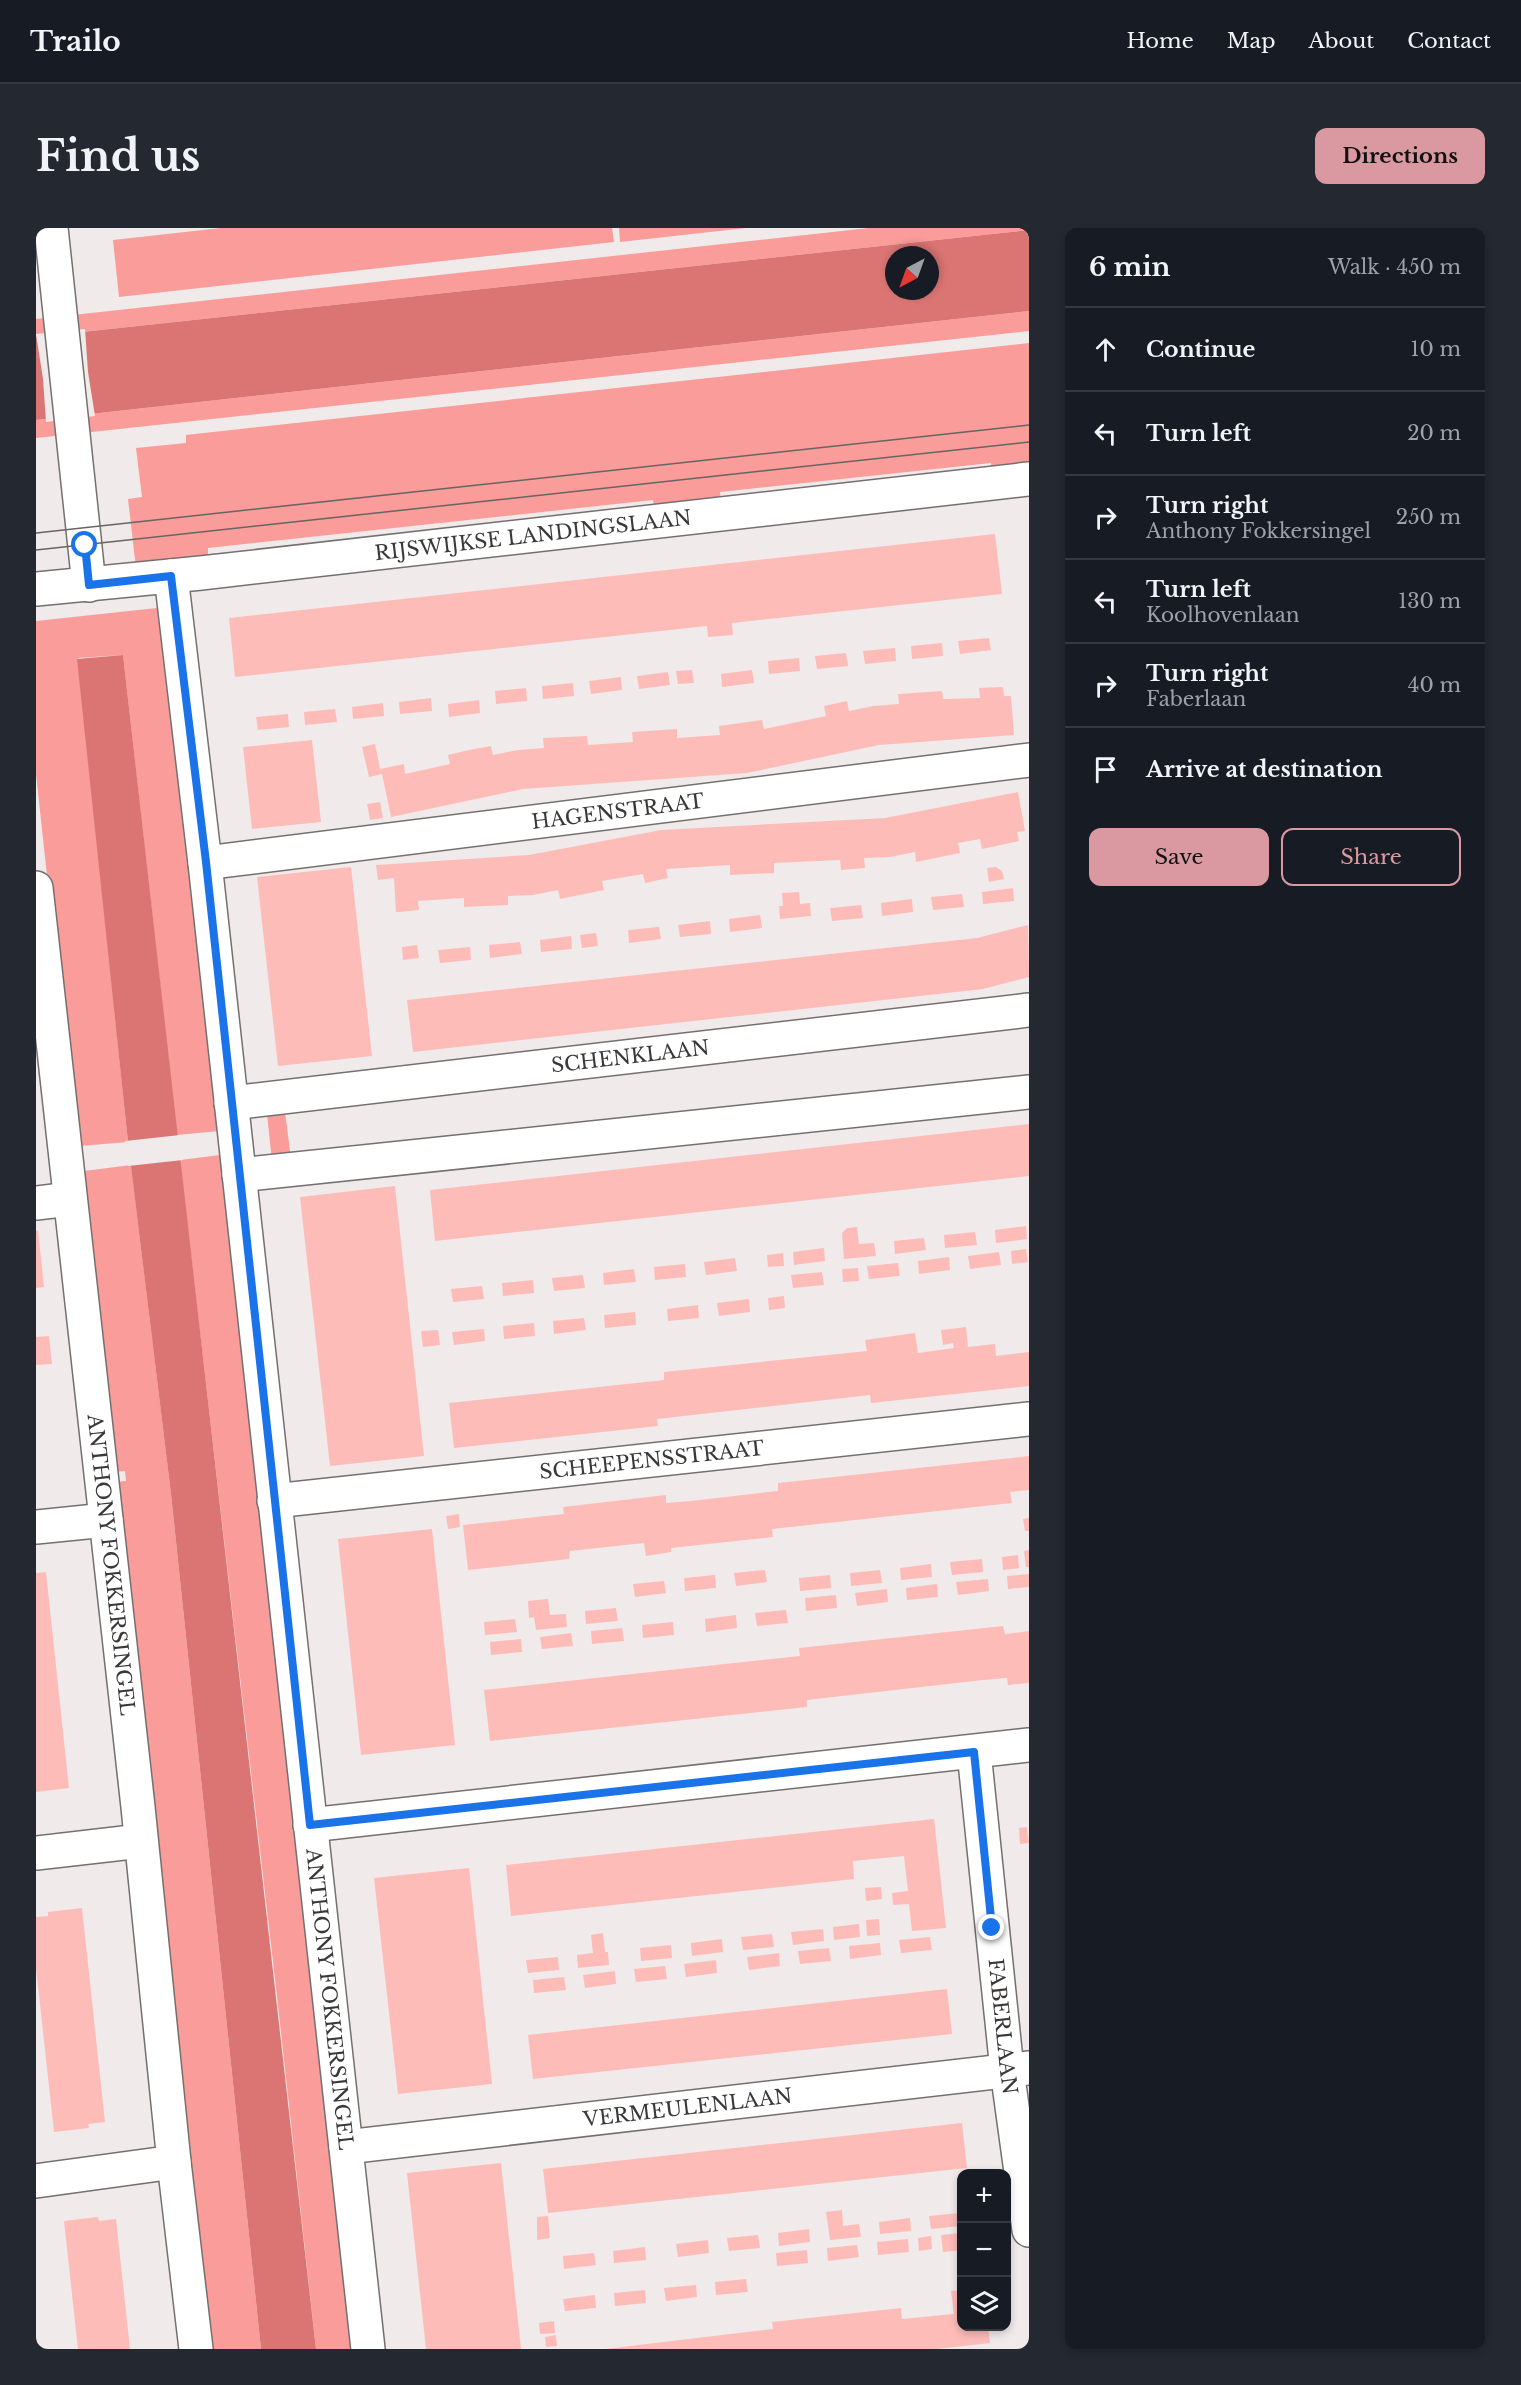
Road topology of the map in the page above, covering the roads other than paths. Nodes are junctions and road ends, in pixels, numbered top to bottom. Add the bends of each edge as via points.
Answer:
1 (51, 228) edge
2 (1029, 479) edge
3 (171, 576) junction
4 (89, 585) junction
5 (36, 589) edge
6 (1029, 760) edge
7 (206, 862) junction
8 (36, 888) edge
9 (1029, 1010) edge
10 (1029, 1092) edge
11 (231, 1103) junction
12 (49, 1120) edge
13 (239, 1175) junction
14 (70, 1199) junction
15 (36, 1203) edge
16 (1029, 1419) edge
17 (274, 1501) junction
18 (106, 1520) junction
19 (36, 1527) edge
20 (1029, 1745) edge
21 (974, 1752) junction
22 (310, 1825) junction
23 (141, 1841) junction
24 (36, 1853) edge
25 (1018, 2069) edge
26 (346, 2147) junction
27 (174, 2162) junction
28 (36, 2181) edge
29 (1029, 2230) edge
30 (196, 2349) edge
31 (368, 2349) edge

1 - 4 street
2 - 3 street, RIJSWIJKSE LANDINGSLAAN
3 - 4 street, RIJSWIJKSE LANDINGSLAAN
3 - 7 street, ANTHONY FOKKERSINGEL
4 - 5 street, RIJSWIJKSE LANDINGSLAAN
6 - 7 street, HAGENSTRAAT
7 - 11 street, ANTHONY FOKKERSINGEL
8 - 12 street, ANTHONY FOKKERSINGEL
9 - 11 street, SCHENKLAAN
10 - 13 street
11 - 13 street, ANTHONY FOKKERSINGEL
12 - 14 street, ANTHONY FOKKERSINGEL
13 - 17 street, ANTHONY FOKKERSINGEL
14 - 15 street
14 - 18 street, ANTHONY FOKKERSINGEL
16 - 17 street, SCHEEPENSSTRAAT
17 - 22 street, ANTHONY FOKKERSINGEL
18 - 19 street
18 - 23 street, ANTHONY FOKKERSINGEL
20 - 21 street
21 - 22 street
21 - 25 street, FABERLAAN
22 - 26 street, ANTHONY FOKKERSINGEL
23 - 24 street
23 - 27 street, ANTHONY FOKKERSINGEL
25 - 26 street, VERMEULENLAAN
25 - 29 street, FABERLAAN
26 - 31 street, ANTHONY FOKKERSINGEL
27 - 28 street
27 - 30 street, ANTHONY FOKKERSINGEL

